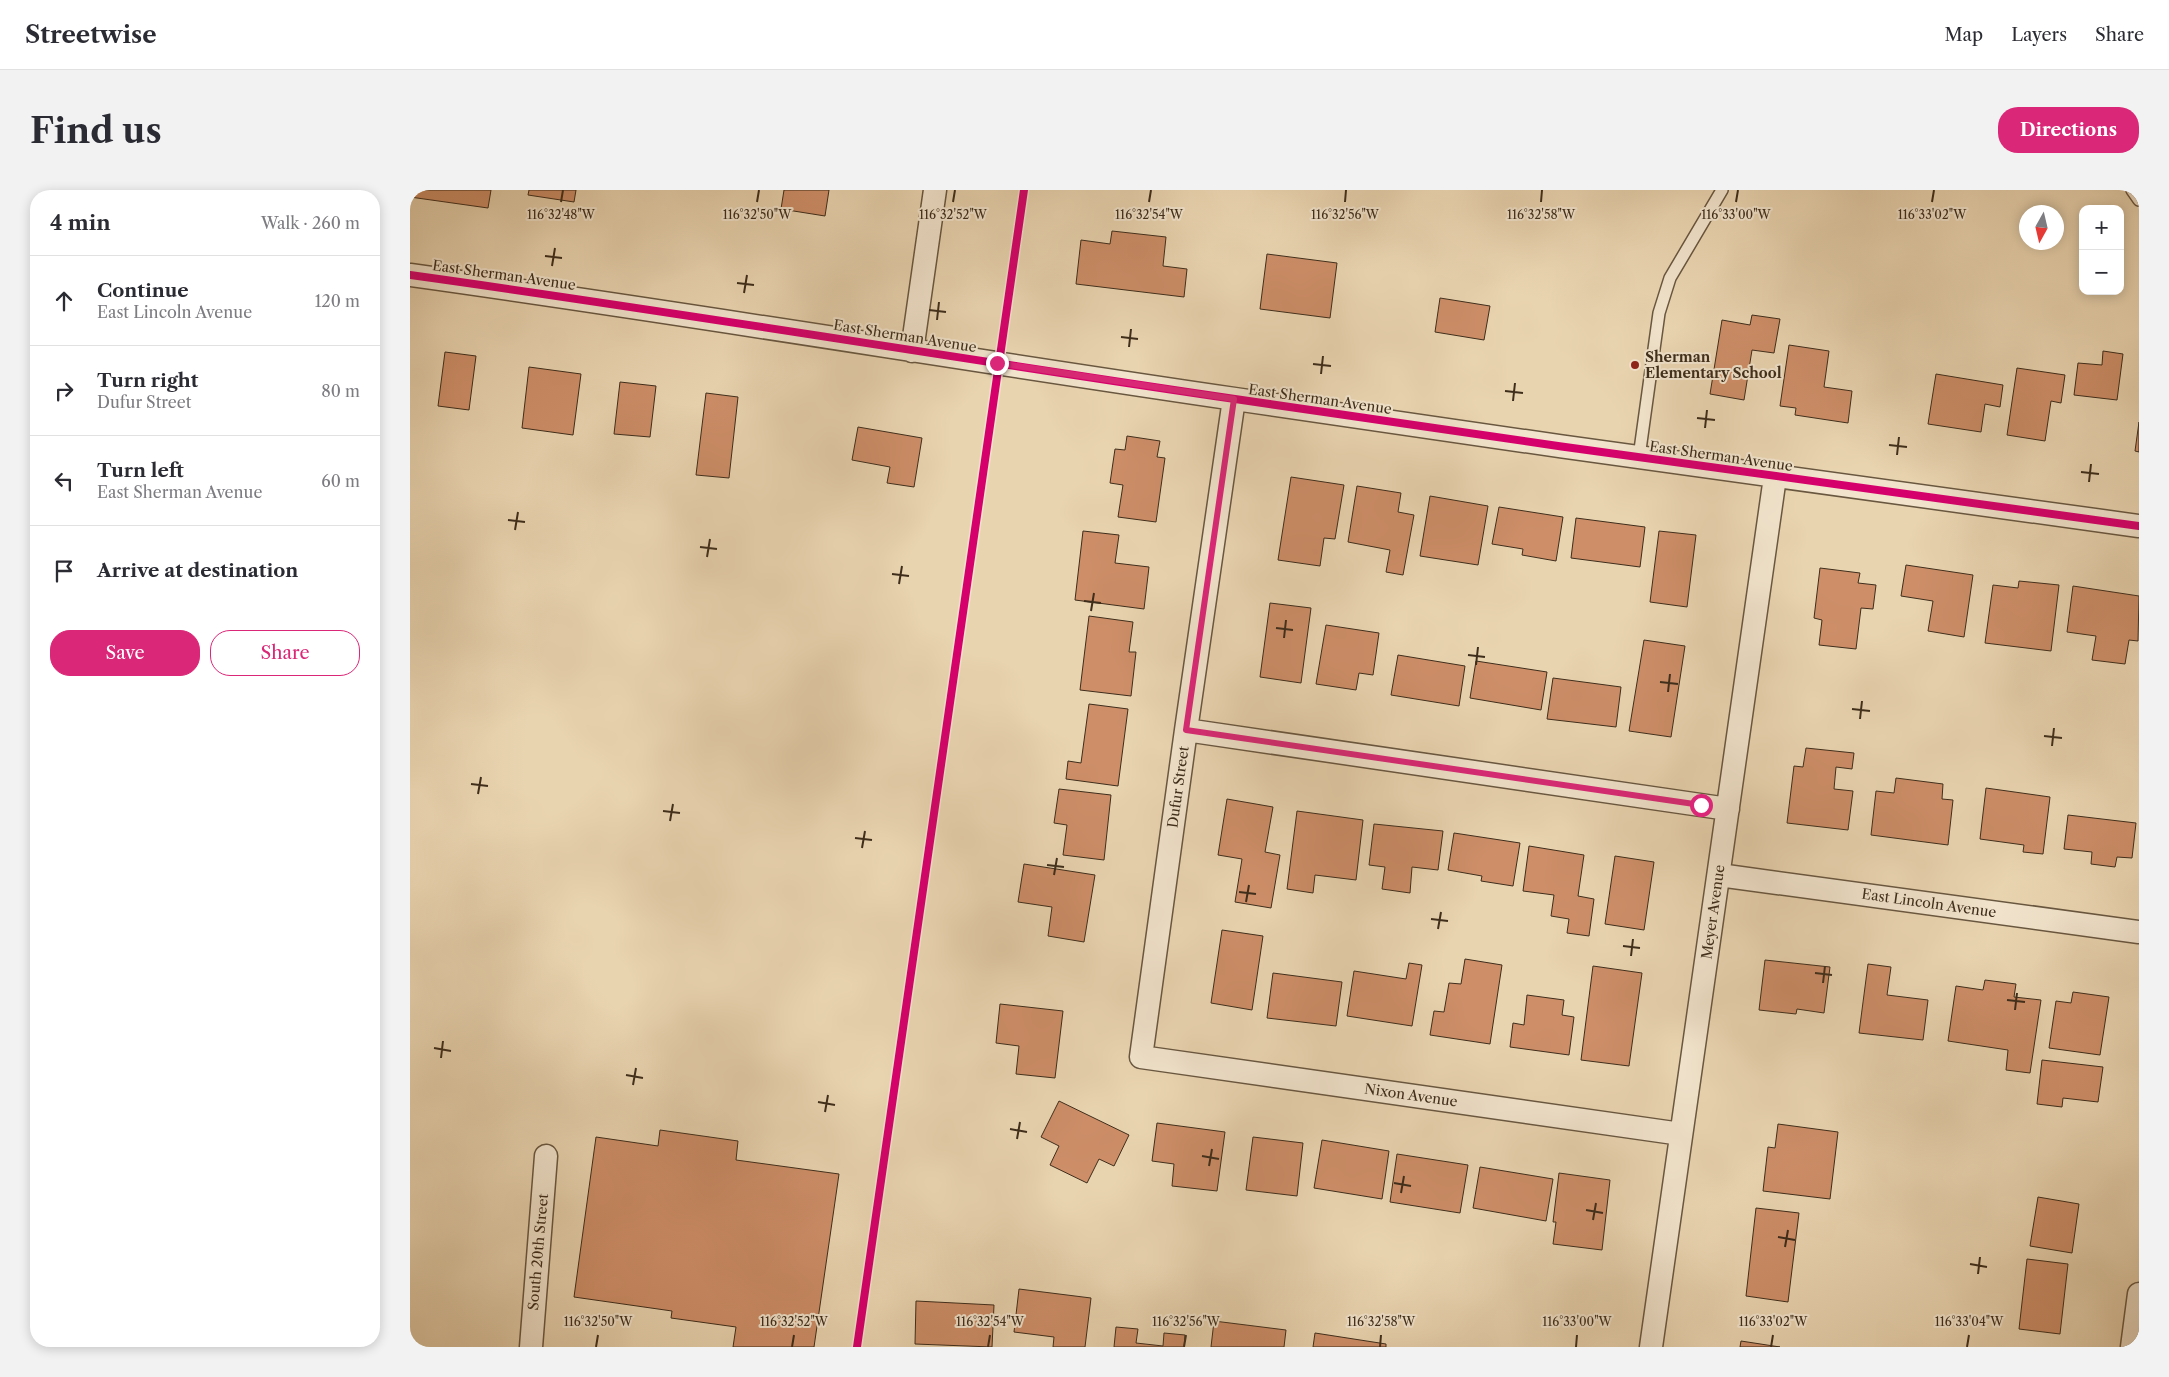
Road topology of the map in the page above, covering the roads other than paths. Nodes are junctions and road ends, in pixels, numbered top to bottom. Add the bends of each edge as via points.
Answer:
1 (935, 190) edge
2 (2132, 190) edge
3 (1723, 191) edge
4 (2139, 200) edge
5 (410, 275) edge
6 (912, 350) junction
7 (1234, 399) junction
8 (1639, 457) junction
9 (1775, 477) junction
10 (2139, 526) edge
11 (1186, 730) junction
12 (1728, 809) junction
13 (1719, 874) junction
14 (2139, 932) edge
15 (1141, 1057) joint
16 (1681, 1134) junction
17 (546, 1156) dead end
18 (2139, 1294) edge
19 (531, 1347) edge
20 (1651, 1347) edge
21 (2132, 1347) edge

1 - 6 street
2 - 4 lane
3 - 8 lane via 1670,278 1659,313
5 - 6 street, East Sherman Avenue via 618,303
6 - 7 street, East Sherman Avenue
7 - 8 street, East Sherman Avenue
7 - 11 street, Dufur Street
8 - 9 street, East Sherman Avenue
9 - 10 street, East Sherman Avenue
9 - 12 street, Meyer Avenue
11 - 12 street
11 - 15 street, Dufur Street
12 - 13 street, Meyer Avenue
13 - 14 street, East Lincoln Avenue
13 - 16 street, Meyer Avenue
15 - 16 street, Nixon Avenue
16 - 20 street, Meyer Avenue
17 - 19 street, South 20th Street
18 - 21 street

